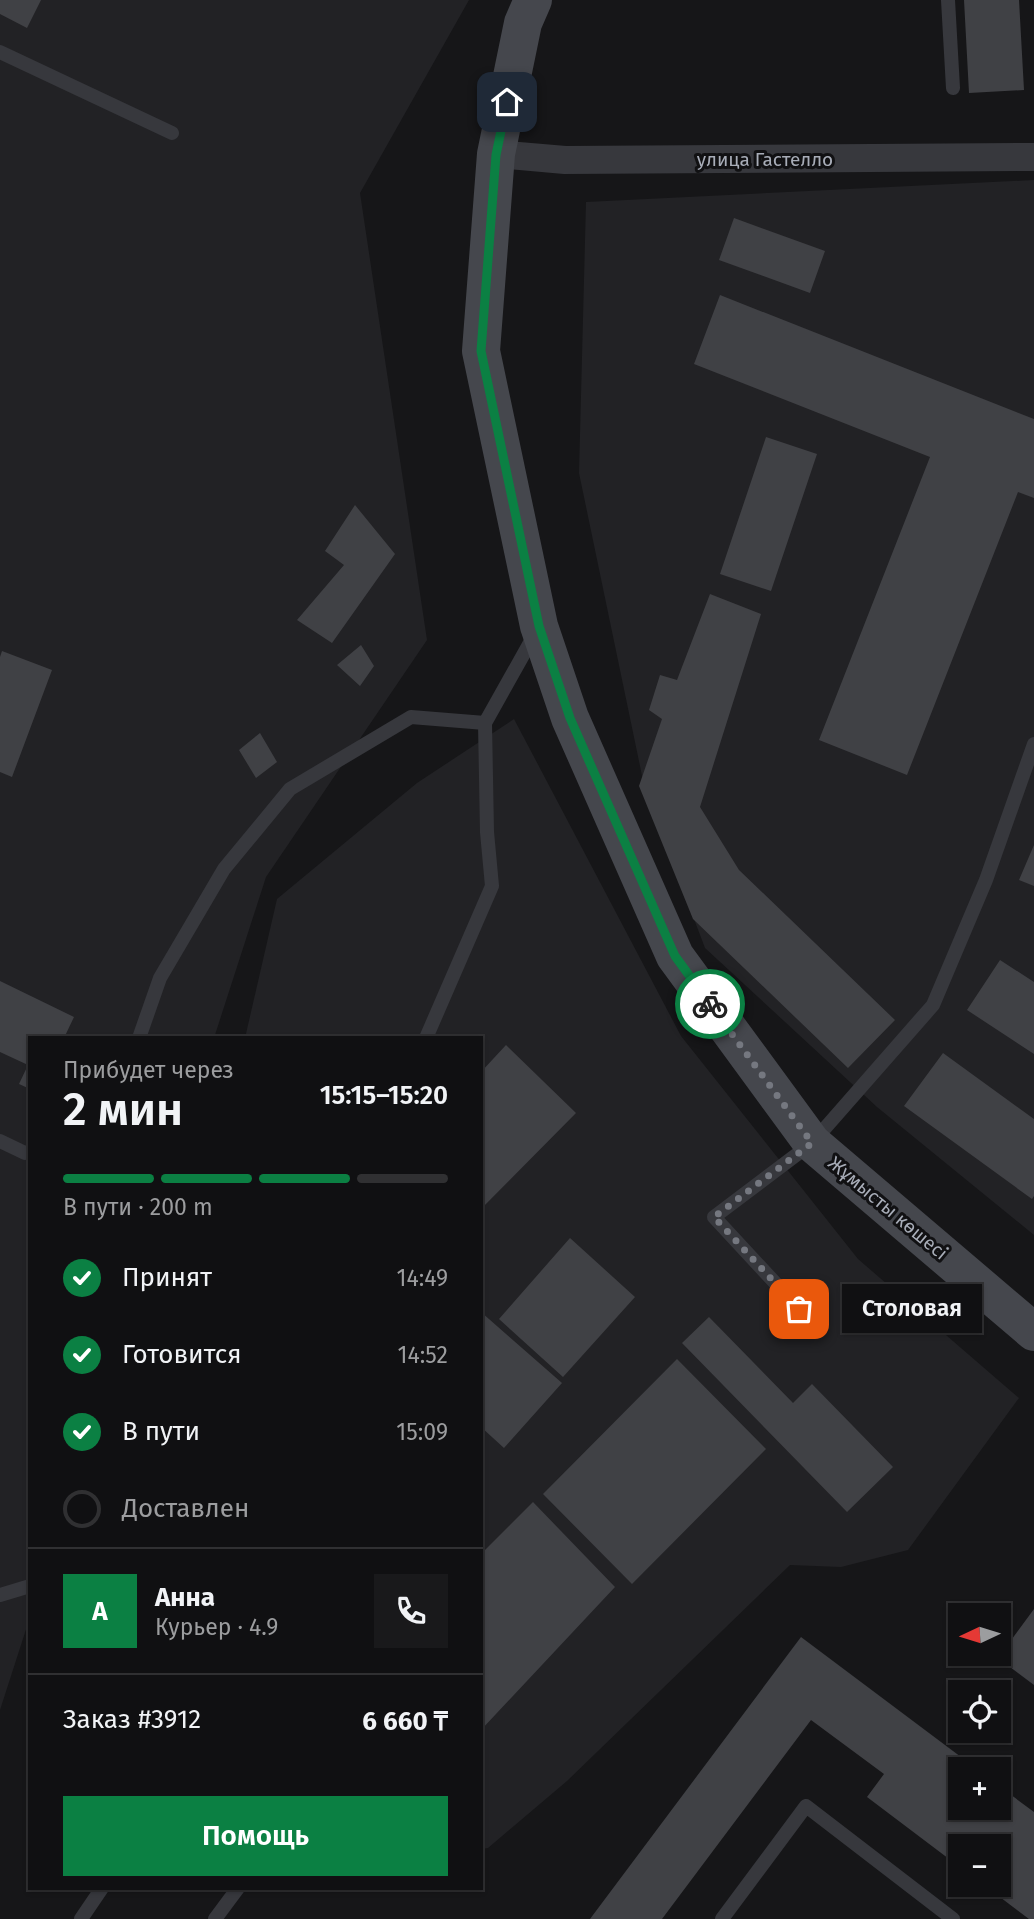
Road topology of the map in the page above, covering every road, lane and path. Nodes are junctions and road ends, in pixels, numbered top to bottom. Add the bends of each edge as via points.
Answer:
1 (533, 0) edge
2 (948, 0) edge
3 (0, 52) edge
4 (953, 88) dead end
5 (172, 133) dead end
6 (496, 155) junction
7 (1034, 157) edge
8 (539, 626) junction
9 (485, 723) junction
10 (1034, 744) edge
11 (140, 1036) edge
12 (427, 1036) edge
13 (0, 1141) edge
14 (812, 1143) junction
15 (28, 1152) edge
16 (816, 1328) dead end
17 (1034, 1332) edge
18 (28, 1587) edge
19 (0, 1595) edge
20 (101, 1890) edge
21 (237, 1890) edge
22 (82, 1919) edge
23 (215, 1919) edge
24 (722, 1919) edge
25 (953, 1919) edge

1 - 6 main road, Жұмысты көшесі via 523,23
2 - 4 lane
3 - 5 lane
6 - 7 street, улица Гастелло via 565,160
6 - 8 main road, Жұмысты көшесі via 481,351
8 - 9 lane
8 - 14 main road, Жұмысты көшесі via 570,718 675,956
9 - 11 lane via 411,717 290,789 224,869 160,978
9 - 12 lane via 486,832 492,886
10 - 14 lane via 986,880 933,1005
13 - 15 lane
14 - 16 lane via 714,1217
14 - 17 main road, Жұмысты көшесі
18 - 19 lane
20 - 22 lane
21 - 23 lane
24 - 25 lane via 806,1806

